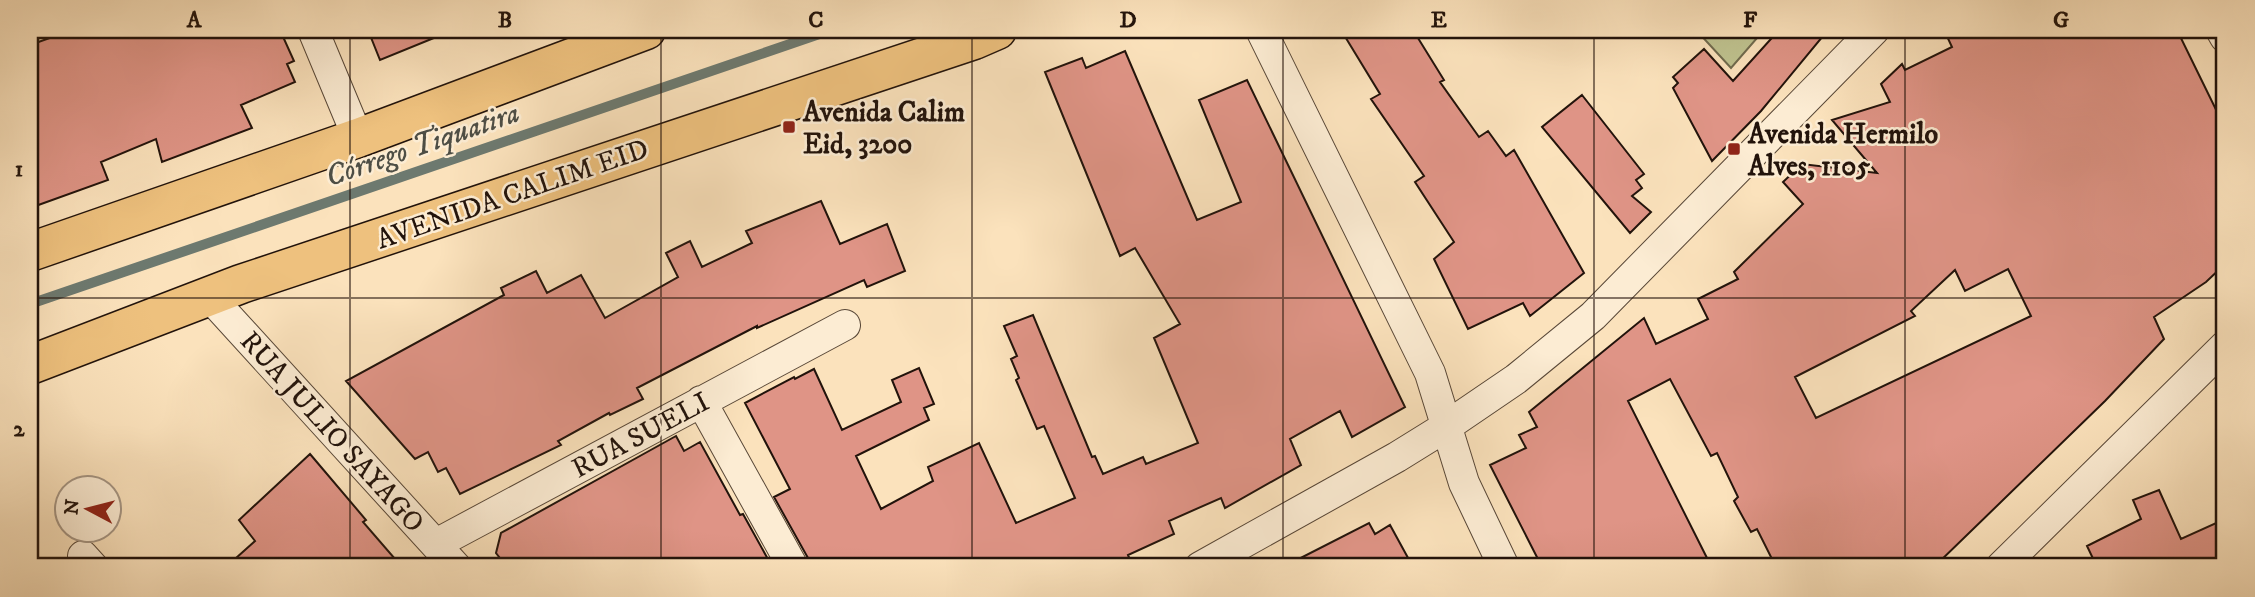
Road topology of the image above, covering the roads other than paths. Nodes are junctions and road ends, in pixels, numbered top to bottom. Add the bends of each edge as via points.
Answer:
1 (313, 30) edge
2 (646, 30) edge
3 (997, 30) edge
4 (1261, 30) edge
5 (1874, 30) edge
6 (2221, 30) edge
7 (2225, 37) edge
8 (358, 138) junction
9 (30, 252) edge
10 (209, 296) junction
11 (845, 325) dead end
12 (2225, 346) edge
13 (30, 365) edge
14 (701, 401) junction
15 (1447, 426) junction
16 (436, 544) junction
17 (456, 567) edge
18 (793, 567) edge
19 (1200, 567) edge
20 (1504, 567) edge
21 (2001, 567) edge

1 - 8 street
2 - 8 main road
3 - 10 main road, AVENIDA CALIM EID
4 - 15 street via 1430,373
5 - 15 street via 1593,316 1516,379
6 - 7 street
8 - 9 main road
10 - 13 main road, AVENIDA CALIM EID
10 - 16 street, RUA JULIO SAYAGO
11 - 14 street, RUA SUELI
12 - 21 street
14 - 16 street, RUA SUELI
14 - 18 street
15 - 19 street
15 - 20 street via 1464,484
16 - 17 street, RUA JULIO SAYAGO

